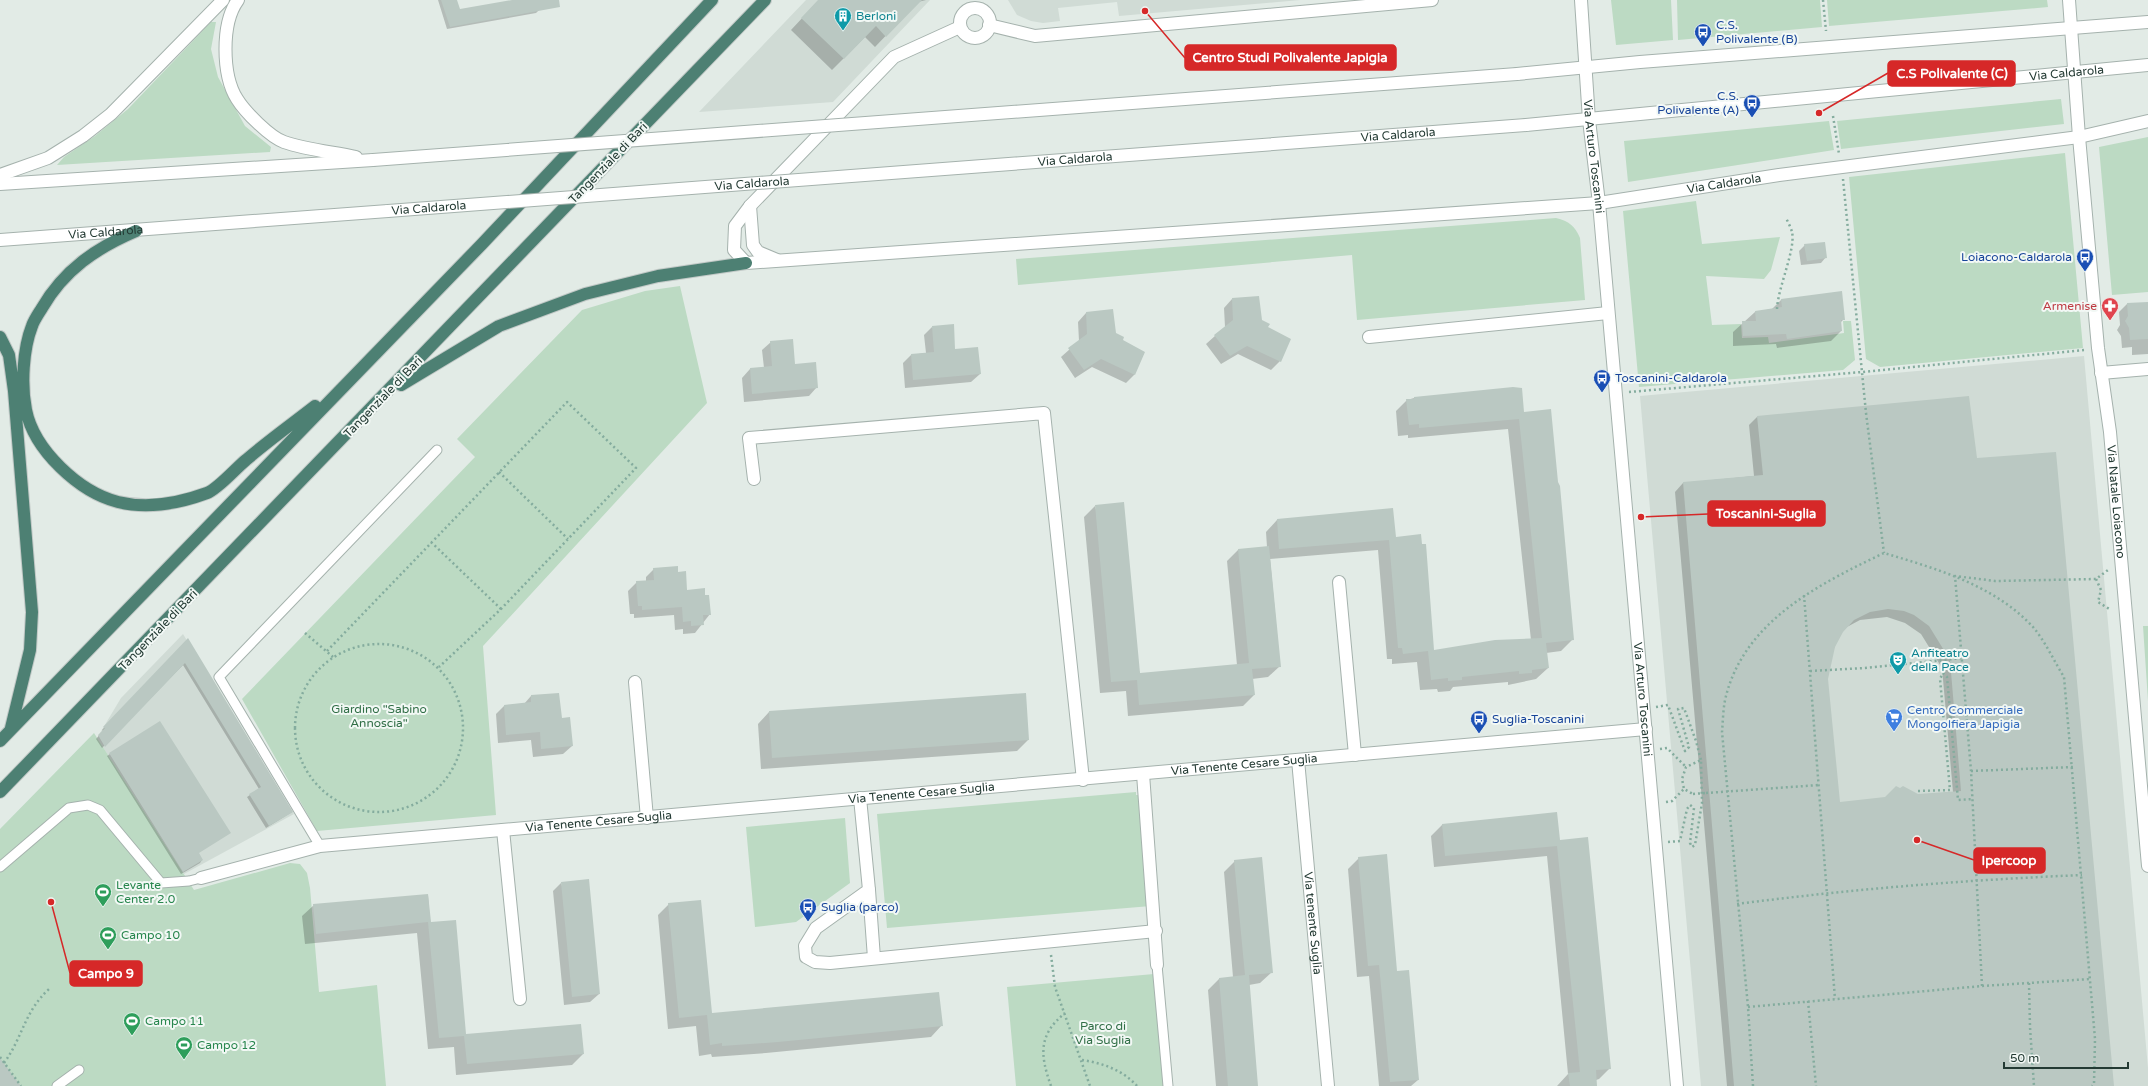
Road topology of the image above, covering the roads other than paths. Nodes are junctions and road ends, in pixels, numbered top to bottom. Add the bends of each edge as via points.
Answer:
1 (223, 0) edge
2 (238, 0) edge
3 (711, 0) edge
4 (765, 0) edge
5 (1432, 0) edge
6 (1581, 0) edge
7 (2069, 0) edge
8 (977, 4) edge
9 (2148, 22) edge
10 (989, 25) junction
11 (960, 27) junction
12 (2071, 28) junction
13 (2148, 66) edge
14 (1587, 67) junction
15 (2074, 74) junction
16 (1589, 120) junction
17 (2148, 121) edge
18 (2079, 138) junction
19 (373, 160) junction
20 (0, 175) edge
21 (0, 184) edge
22 (1599, 203) junction
23 (750, 206) junction
24 (136, 231) junction
25 (0, 240) edge
26 (782, 262) junction
27 (746, 264) junction
28 (1608, 313) junction
29 (0, 337) edge
30 (1369, 337) dead end
31 (2148, 369) edge
32 (2101, 373) junction
33 (350, 378) junction
34 (386, 394) junction
35 (437, 450) dead end
36 (754, 479) dead end
37 (1340, 582) dead end
38 (635, 682) dead end
39 (1646, 729) junction
40 (10, 730) junction
41 (0, 741) edge
42 (1355, 755) junction
43 (1298, 760) junction
44 (1143, 774) junction
45 (1083, 780) junction
46 (0, 792) edge
47 (860, 798) junction
48 (647, 818) junction
49 (503, 830) junction
50 (320, 846) junction
51 (2148, 866) edge
52 (0, 867) edge
53 (201, 878) joint
54 (869, 890) junction
55 (1156, 931) junction
56 (874, 958) junction
57 (1158, 966) joint
58 (520, 999) dead end
59 (79, 1070) dead end
60 (57, 1086) edge
61 (1168, 1086) edge
62 (1328, 1086) edge
63 (1677, 1086) edge

1 - 20 street via 111,114 48,158
2 - 19 street via 232,8 225,38 226,68 237,99 260,125 284,142
3 - 33 highway via 482,244
4 - 34 highway, Tangenziale di Bari
5 - 10 street via 1035,36
6 - 14 street, Via Arturo Toscanini
7 - 12 street, Via Natale Loiacono
8 - 10 street via 988,16
8 - 11 street via 964,13
9 - 12 street
10 - 11 street via 985,33 976,38 966,35
11 - 23 street via 894,57
12 - 14 street
12 - 15 street, Via Natale Loiacono
13 - 15 street, Via Caldarola
14 - 16 street, Via Arturo Toscanini
14 - 19 street, bridge
15 - 16 street, Via Caldarola
15 - 18 street, Via Natale Loiacono
16 - 22 street, Via Arturo Toscanini
16 - 24 street, Via Caldarola, bridge
17 - 18 street, Via Caldarola
18 - 22 street, Via Caldarola via 1779,175
18 - 32 street, Via Natale Loiacono
19 - 21 street
22 - 26 street, Via Caldarola
22 - 28 street, Via Arturo Toscanini
23 - 26 street via 753,244 758,252
23 - 27 street via 735,226 734,250
24 - 25 street, Via Caldarola
24 - 33 highway via 110,242 81,260 51,292 32,325 24,364 26,410 39,440 62,470 85,488 118,502 156,506 209,493 246,460
26 - 27 street, Via Caldarola
27 - 34 highway via 658,276 585,294 499,326
28 - 30 street
28 - 39 street, Via Arturo Toscanini
29 - 40 highway via 9,355 14,391 32,612 30,650
31 - 32 street
32 - 51 street, Via Natale Loiacono via 2110,432
33 - 40 highway
34 - 46 highway, Tangenziale di Bari
35 - 50 lane via 220,677
36 - 45 street via 749,438 1044,413
37 - 42 street
38 - 48 street
39 - 42 street, Via Tenente Cesare Suglia
39 - 63 street, Via Arturo Toscanini
40 - 41 highway
42 - 43 street, Via Tenente Cesare Suglia
43 - 44 street, Via Tenente Cesare Suglia
43 - 62 street, Via tenente Suglia
44 - 45 street, Via Tenente Cesare Suglia
44 - 55 street
45 - 47 street, Via Tenente Cesare Suglia
47 - 48 street, Via Tenente Cesare Suglia
47 - 54 street
48 - 49 street, Via Tenente Cesare Suglia
49 - 50 street, Via Tenente Cesare Suglia
49 - 58 street
50 - 53 street, Via Tenente Cesare Suglia
52 - 53 lane via 69,808 88,805 100,810 161,883
54 - 56 street
54 - 56 street via 816,928 805,946 806,957 815,962 830,963
55 - 56 street
55 - 57 street
57 - 61 lane
59 - 60 lane

